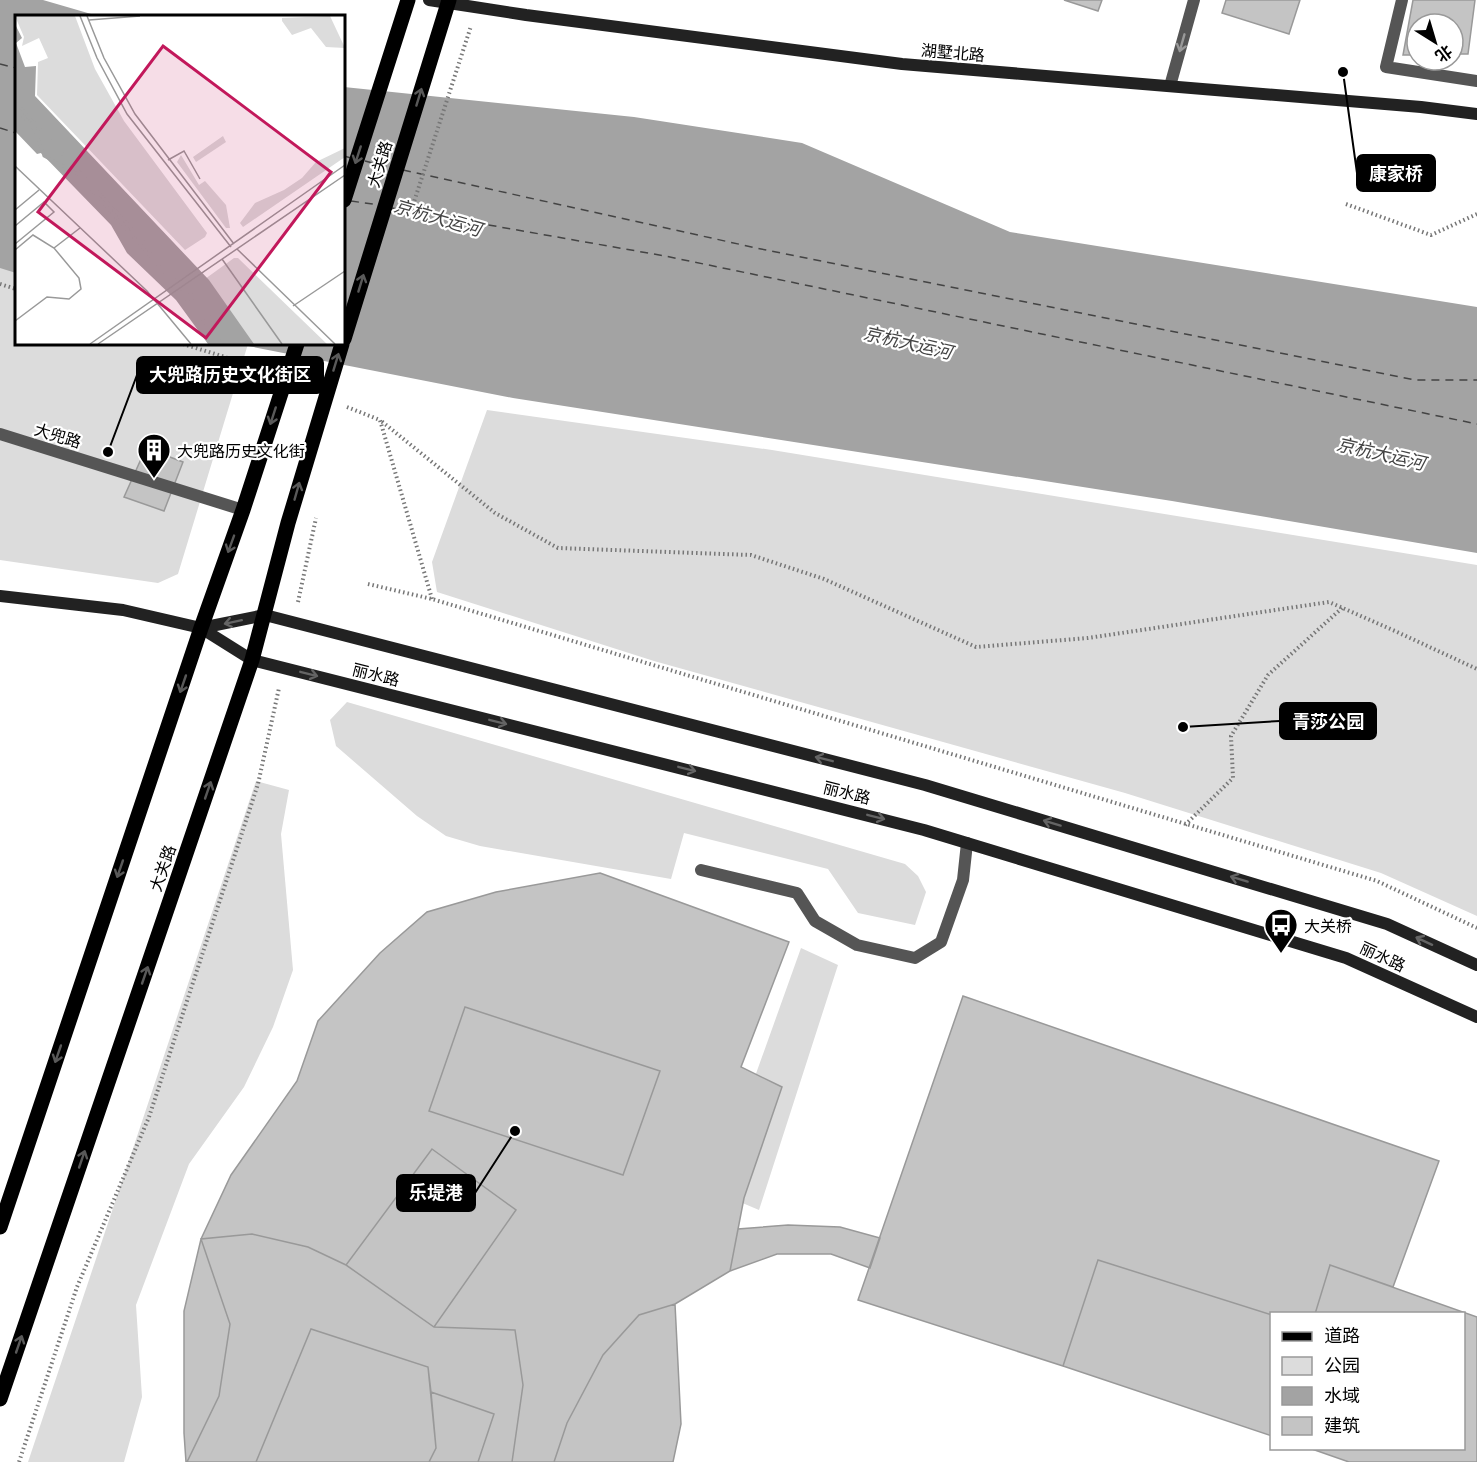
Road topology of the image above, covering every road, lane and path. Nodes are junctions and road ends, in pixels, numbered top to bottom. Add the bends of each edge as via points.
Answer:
1 (408, 0) edge
2 (429, 0) edge
3 (449, 0) edge
4 (1194, 0) edge
5 (1402, 0) edge
6 (1477, 81) edge
7 (1170, 86) junction
8 (1477, 114) edge
9 (345, 197) edge
10 (1346, 204) dead end
11 (1477, 214) edge
12 (0, 284) edge
13 (15, 289) edge
14 (345, 336) edge
15 (186, 345) edge
16 (297, 345) edge
17 (342, 345) edge
18 (225, 357) dead end
19 (0, 434) edge
20 (319, 507) dead end
21 (243, 510) junction
22 (368, 584) dead end
23 (0, 596) edge
24 (432, 599) junction
25 (1342, 608) junction
26 (265, 615) junction
27 (294, 622) junction
28 (201, 628) junction
29 (252, 660) junction
30 (284, 668) junction
31 (1477, 669) edge
32 (1185, 825) junction
33 (967, 843) junction
34 (701, 870) dead end
35 (1477, 928) edge
36 (1477, 965) edge
37 (1477, 1017) edge
38 (0, 1227) edge
39 (0, 1399) edge
40 (19, 1462) edge

1 -> 9 main road, 大关路
2 - 7 main road, 湖墅北路 via 902,64
14 -> 3 main road, 大关路
4 -> 7 street
5 - 6 street via 1386,67
7 - 8 main road, 湖墅北路
10 - 11 path via 1431,235
12 - 13 path
15 - 18 path
16 -> 21 main road
26 -> 17 main road, 大关路 via 282,543
19 - 21 street, 大兜路
20 - 27 path
21 -> 28 main road
22 - 24 path
23 - 28 main road, 丽水路 via 123,610
24 - 25 path via 380,420 495,513 558,548 751,555 824,579 976,647 1088,638 1329,602
24 - 32 path
25 - 31 path
25 - 32 path via 1268,675 1231,736 1233,778
26 - 27 main road, 丽水路
26 -> 28 main road, 丽水路
26 - 29 main road, 大关路
36 -> 27 main road, 丽水路 via 1387,924 925,785
28 - 29 main road, 丽水路
28 -> 38 main road
29 - 30 main road, 丽水路
39 -> 29 main road, 大关路
30 -> 33 main road, 丽水路
30 - 40 path via 258,784 150,1117 77,1287
32 - 35 path via 1377,881
33 - 34 street via 963,880 941,942 915,958 857,945 815,921 797,893
33 - 37 main road, 丽水路 via 1346,958

